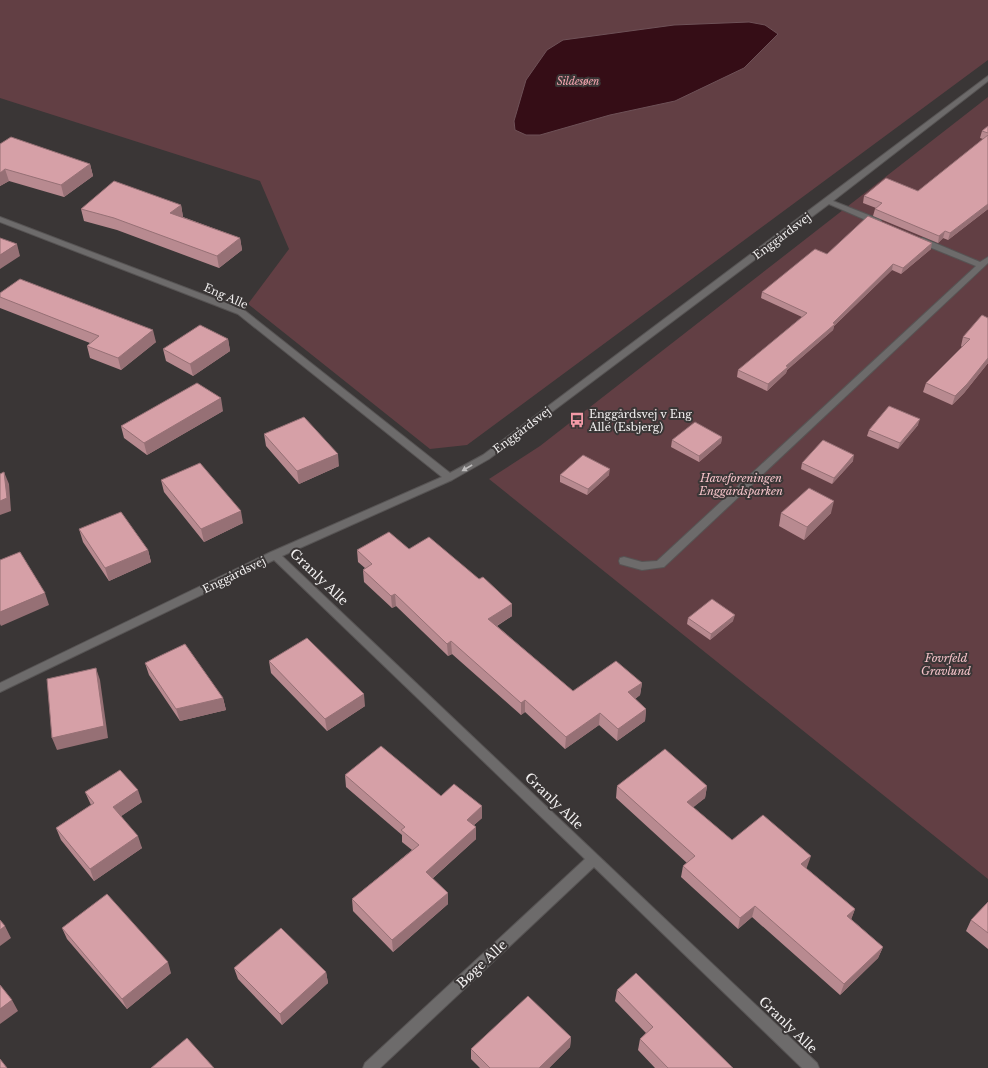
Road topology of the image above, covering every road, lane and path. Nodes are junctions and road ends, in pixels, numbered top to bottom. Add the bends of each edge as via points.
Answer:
1 (988, 78) edge
2 (828, 201) junction
3 (0, 219) edge
4 (886, 225) edge
5 (915, 238) edge
6 (988, 259) edge
7 (981, 265) junction
8 (449, 478) junction
9 (275, 555) junction
10 (624, 561) dead end
11 (0, 688) edge
12 (594, 859) junction
13 (370, 1068) edge
14 (812, 1068) edge

1 - 2 street, Enggårdsvej
2 - 4 street
2 -> 8 street, Enggårdsvej via 486,457
3 - 8 street, Eng Alle via 241,312
5 - 7 street
6 - 7 street
7 - 10 street via 660,564 642,566
8 - 9 street, Enggårdsvej
9 - 11 street, Enggårdsvej
9 - 12 street, Granly Alle
12 - 13 street, Bøge Alle
12 - 14 street, Granly Alle

